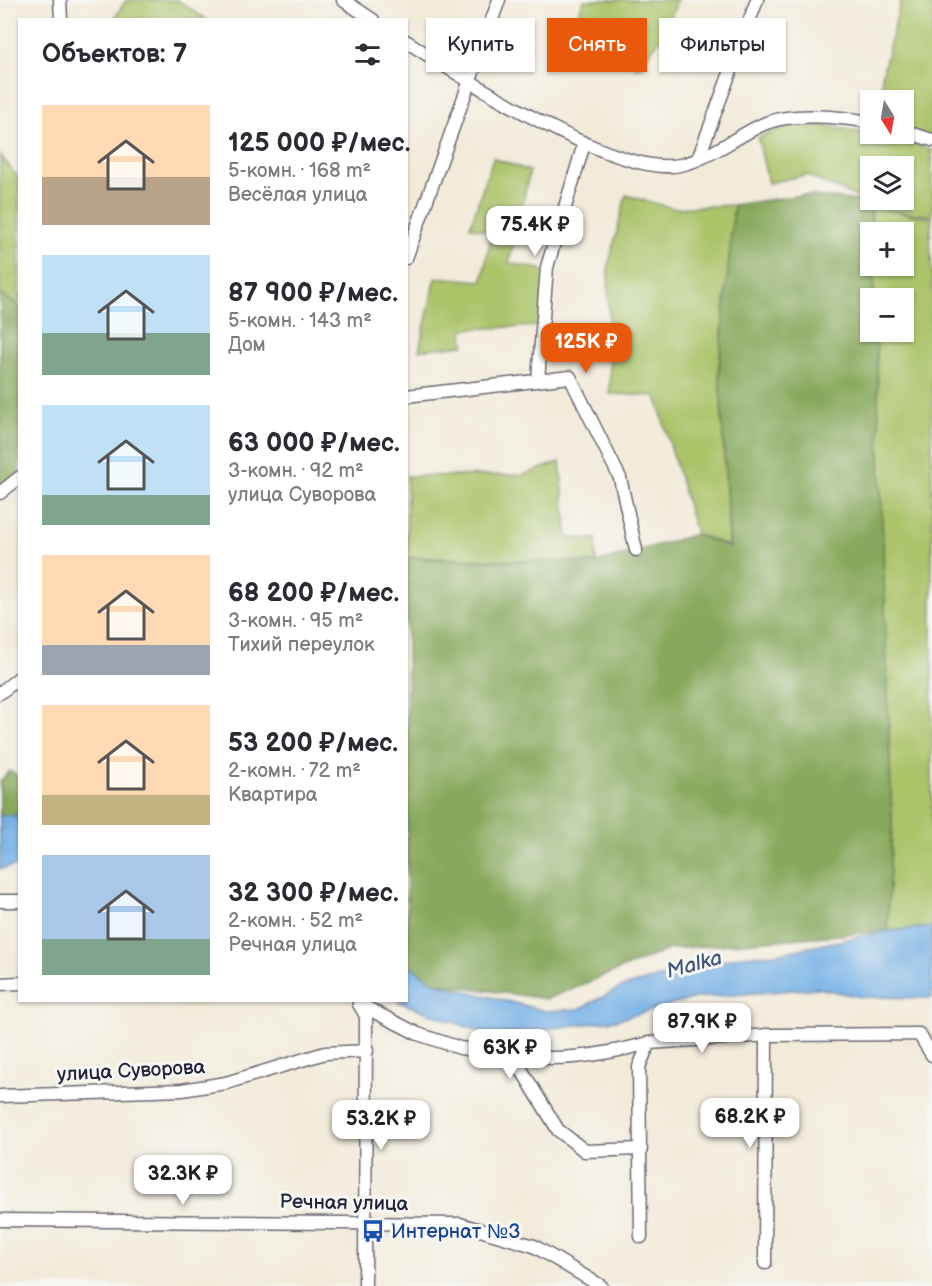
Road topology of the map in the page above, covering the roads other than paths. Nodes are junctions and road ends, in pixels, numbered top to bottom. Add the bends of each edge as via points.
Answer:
1 (60, 0) edge
2 (343, 0) edge
3 (499, 0) edge
4 (756, 0) edge
5 (61, 18) edge
6 (370, 18) edge
7 (408, 42) edge
8 (469, 82) junction
9 (860, 121) edge
10 (914, 134) edge
11 (932, 140) edge
12 (584, 144) junction
13 (698, 159) junction
14 (408, 252) edge
15 (538, 380) junction
16 (408, 396) edge
17 (18, 479) edge
18 (0, 493) edge
19 (636, 550) dead end
20 (18, 679) edge
21 (0, 693) edge
22 (0, 901) edge
23 (18, 901) edge
24 (18, 983) edge
25 (0, 984) edge
26 (356, 1002) edge
27 (766, 1035) junction
28 (650, 1043) junction
29 (367, 1051) junction
30 (502, 1054) junction
31 (932, 1055) edge
32 (0, 1096) edge
33 (641, 1149) junction
34 (0, 1220) edge
35 (365, 1222) junction
36 (641, 1237) dead end
37 (765, 1263) dead end
38 (365, 1286) edge
39 (601, 1286) edge

1 - 5 street
2 - 6 street
3 - 8 street
4 - 13 street
7 - 8 street
8 - 12 street
8 - 14 street
9 - 13 street via 776,120
10 - 11 street
12 - 13 street via 665,167
12 - 15 street via 547,267
15 - 16 street
15 - 19 street via 570,377 620,477
17 - 18 street
20 - 21 street
22 - 23 street
24 - 25 street
26 - 29 street via 366,1016
26 - 30 street via 418,1034 460,1048
27 - 28 street
27 - 31 street via 919,1034
27 - 37 street
28 - 30 street via 579,1058
28 - 33 street via 639,1067
29 - 32 street, улица Суворова via 325,1053 226,1083 182,1090
29 - 35 street
30 - 33 street via 521,1069 558,1130 585,1151
33 - 36 street
34 - 35 street, Речная улица
35 - 38 street
35 - 39 street, Речная улица via 460,1224 534,1246

